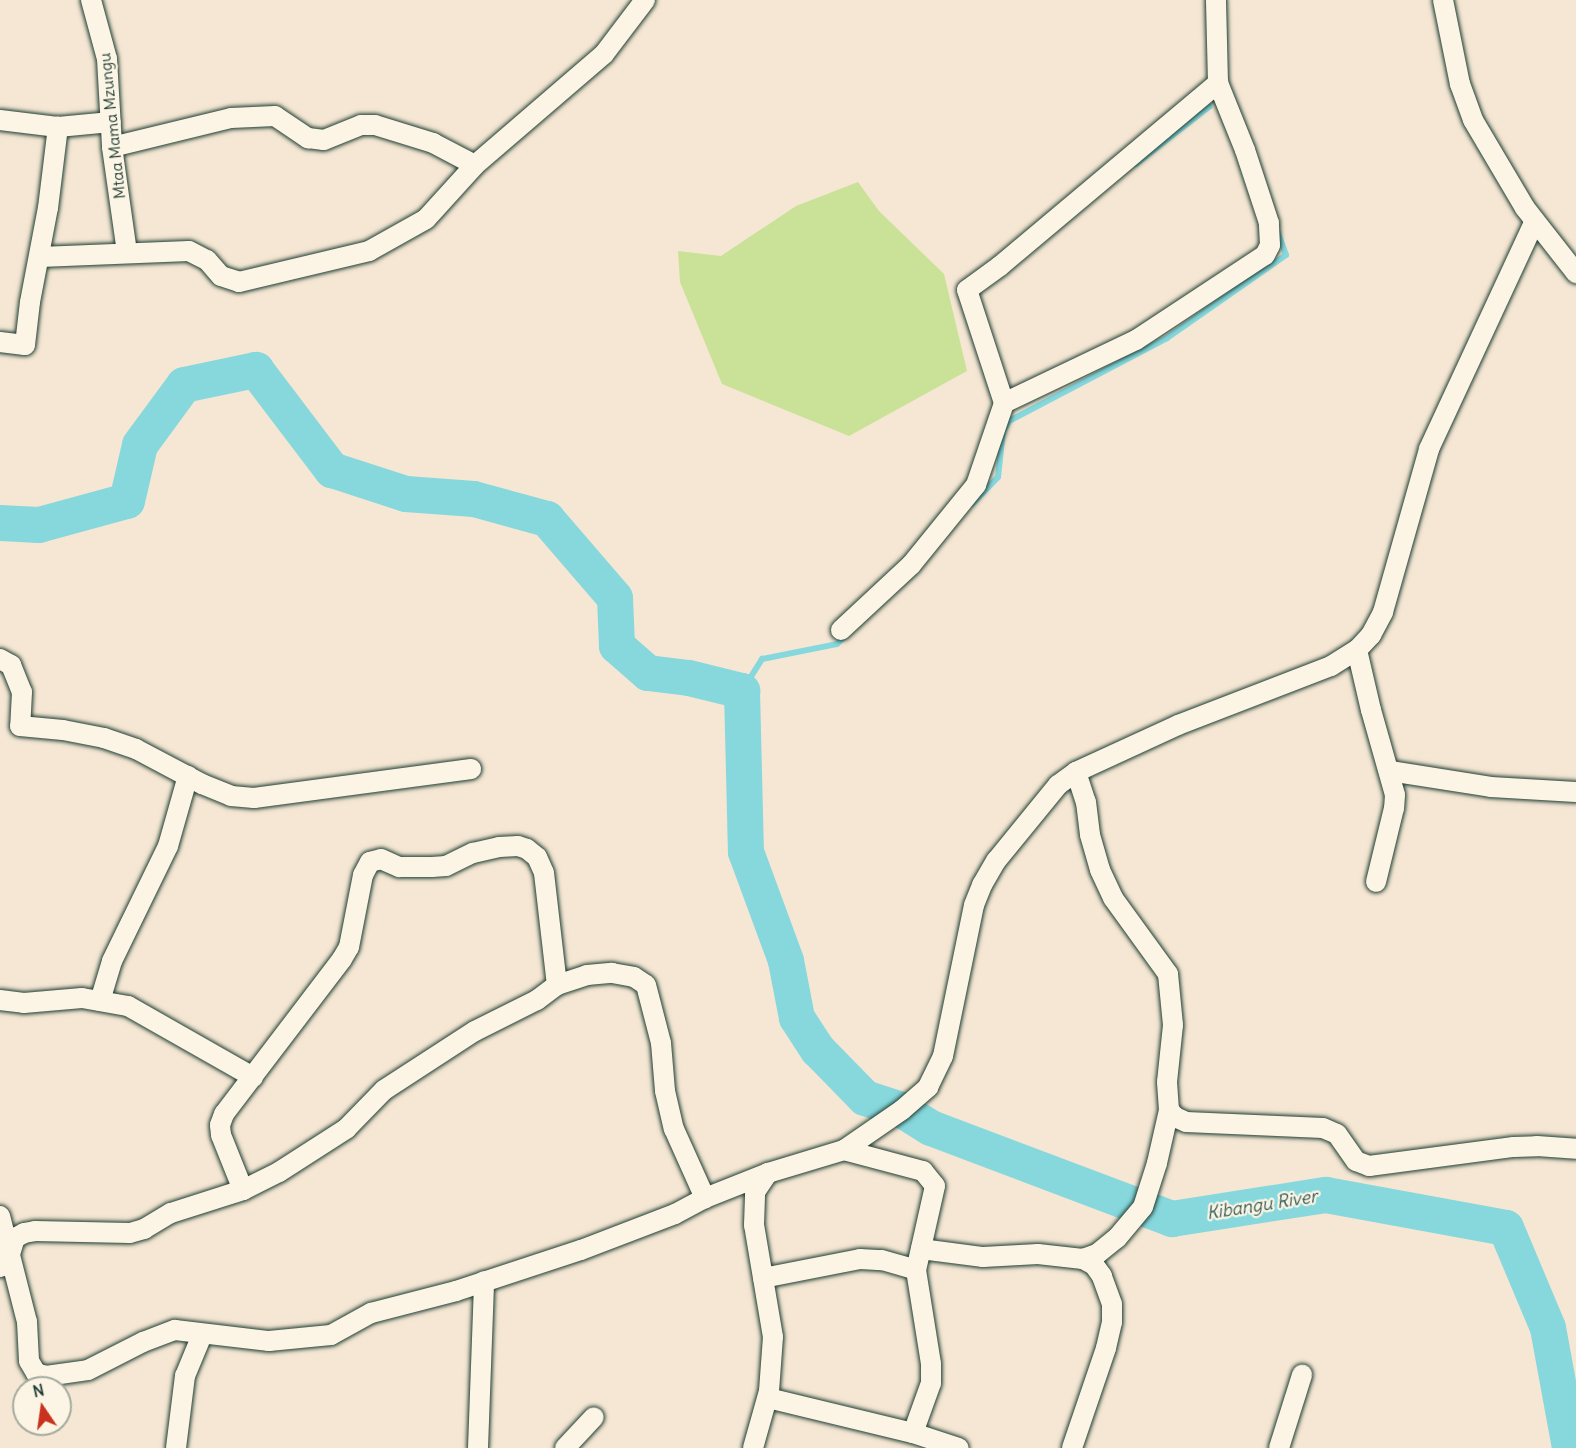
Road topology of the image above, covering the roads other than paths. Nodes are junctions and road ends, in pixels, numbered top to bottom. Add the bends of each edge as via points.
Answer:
1 (91, 0) edge
2 (645, 0) edge
3 (1216, 0) edge
4 (1443, 0) edge
5 (1218, 83) junction
6 (0, 120) edge
7 (111, 122) junction
8 (58, 126) junction
9 (112, 147) junction
10 (475, 165) junction
11 (1535, 222) junction
12 (127, 253) junction
13 (40, 256) junction
14 (1576, 273) edge
15 (0, 342) edge
16 (1004, 403) junction
17 (842, 630) dead end
18 (1357, 650) junction
19 (0, 659) edge
20 (471, 769) dead end
21 (1390, 771) junction
22 (1076, 772) junction
23 (188, 776) junction
24 (1576, 792) edge
25 (1376, 882) dead end
26 (558, 985) junction
27 (0, 1000) edge
28 (100, 1001) junction
29 (253, 1077) junction
30 (1169, 1110) junction
31 (844, 1149) junction
32 (1576, 1149) edge
33 (768, 1173) junction
34 (243, 1190) junction
35 (705, 1198) junction
36 (0, 1216) edge
37 (921, 1249) junction
38 (1083, 1259) junction
39 (5, 1261) edge
40 (916, 1270) junction
41 (763, 1278) junction
42 (484, 1281) junction
43 (202, 1335) junction
44 (1302, 1375) dead end
45 (768, 1398) junction
46 (594, 1417) dead end
47 (913, 1432) junction
48 (176, 1448) edge
49 (478, 1448) edge
50 (565, 1448) edge
51 (753, 1448) edge
52 (959, 1448) edge
53 (1071, 1448) edge
54 (1279, 1448) edge

1 - 7 street, Mtaa Mama Mzungu via 107,59
2 - 10 street via 604,54
3 - 5 street
4 - 11 street via 1460,84 1470,111
5 - 16 street via 967,290
5 - 16 street via 1269,222 1270,245 1265,255 1136,340
6 - 8 street
7 - 8 street
7 - 9 street, Mtaa Mama Mzungu
8 - 13 street
9 - 10 street via 221,120 275,116 308,138 324,140 361,125 375,125 433,143
9 - 12 street, Mtaa Mama Mzungu
10 - 12 street via 426,219 369,251 239,282 221,276 207,260 189,251
11 - 14 street
11 - 18 street via 1429,449 1383,612 1371,635
12 - 13 street
13 - 15 street via 26,345
16 - 17 street via 976,484 911,565
18 - 21 street
18 - 22 street via 1332,666 1178,725
19 - 23 street via 10,665 22,692 20,726 104,738 136,749
20 - 23 street via 254,798 231,796
21 - 24 street via 1491,787
21 - 25 street via 1395,808
22 - 30 street via 1100,870 1113,898 1168,974 1173,1025 1167,1082
22 - 31 street via 1037,809 982,885 974,905 943,1056 928,1087 902,1110
23 - 28 street via 168,846 112,961
26 - 29 street via 544,873 537,857 527,849 499,847 473,853 446,866 432,867 399,867 375,859 366,866 349,947
26 - 34 street via 400,1079 346,1130
26 - 35 street via 587,975 612,973 634,977 646,985 661,1043 664,1091 674,1129
27 - 28 street
28 - 29 street via 128,1006
29 - 34 street via 220,1125
30 - 32 street via 1175,1118 1186,1122 1323,1128 1337,1134 1356,1161 1369,1166 1514,1147
30 - 38 street via 1143,1207 1117,1238
31 - 33 street
31 - 37 street via 923,1171 931,1179 935,1186
33 - 35 street
33 - 41 street via 755,1192 753,1210
34 - 39 street via 171,1213 130,1233 24,1233 15,1238
35 - 42 street via 675,1214 581,1250
36 - 39 street
37 - 38 street via 983,1257 1038,1254
37 - 40 street
38 - 53 street via 1094,1264 1102,1276 1112,1304 1112,1322
39 - 43 street via 27,1322 29,1361 36,1373 46,1376 88,1370 175,1330
40 - 41 street via 882,1260 860,1259
40 - 47 street via 931,1383
41 - 45 street via 773,1337
42 - 43 street via 371,1313 331,1335 269,1341
42 - 49 street
43 - 48 street via 185,1376
44 - 54 street
45 - 47 street
45 - 51 street
46 - 50 street
47 - 52 street

